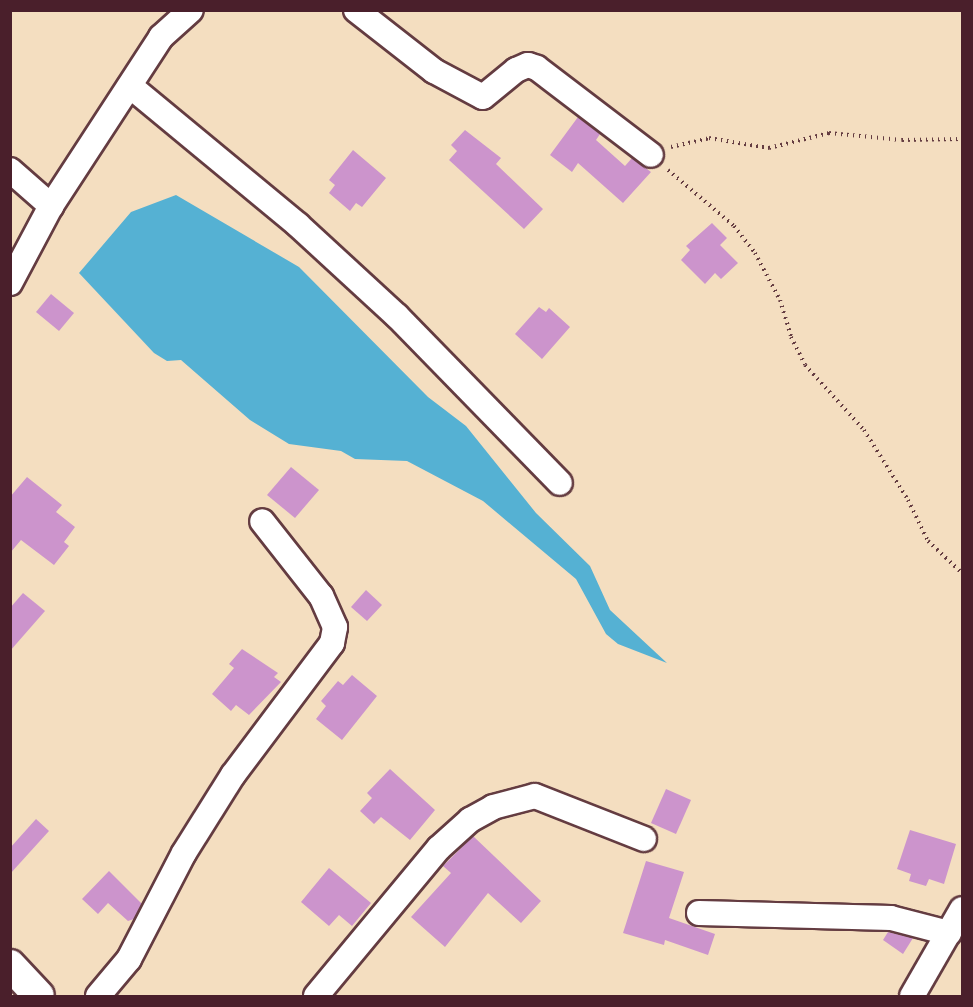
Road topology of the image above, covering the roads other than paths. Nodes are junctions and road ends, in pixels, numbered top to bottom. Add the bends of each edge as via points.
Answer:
1 (191, 10) edge
2 (356, 10) edge
3 (130, 86) junction
4 (651, 155) road end
5 (10, 170) edge
6 (51, 206) junction
7 (10, 283) edge
8 (560, 483) dead end
9 (262, 521) dead end
10 (644, 839) dead end
11 (963, 909) edge
12 (699, 913) dead end
13 (949, 933) junction
14 (10, 965) edge
15 (39, 996) edge
16 (98, 996) edge
17 (316, 996) edge
18 (912, 996) edge

1 - 3 street via 161,37
2 - 4 street via 434,71 483,97 516,70 528,65 537,68
3 - 6 street
3 - 8 street via 323,247 487,405
5 - 6 street
6 - 7 street
9 - 16 street via 321,596 335,627 332,643 234,776 184,853 129,958
10 - 17 street via 535,796 493,807 470,820 439,848
11 - 13 street
12 - 13 street via 891,918
13 - 18 street
14 - 15 street

